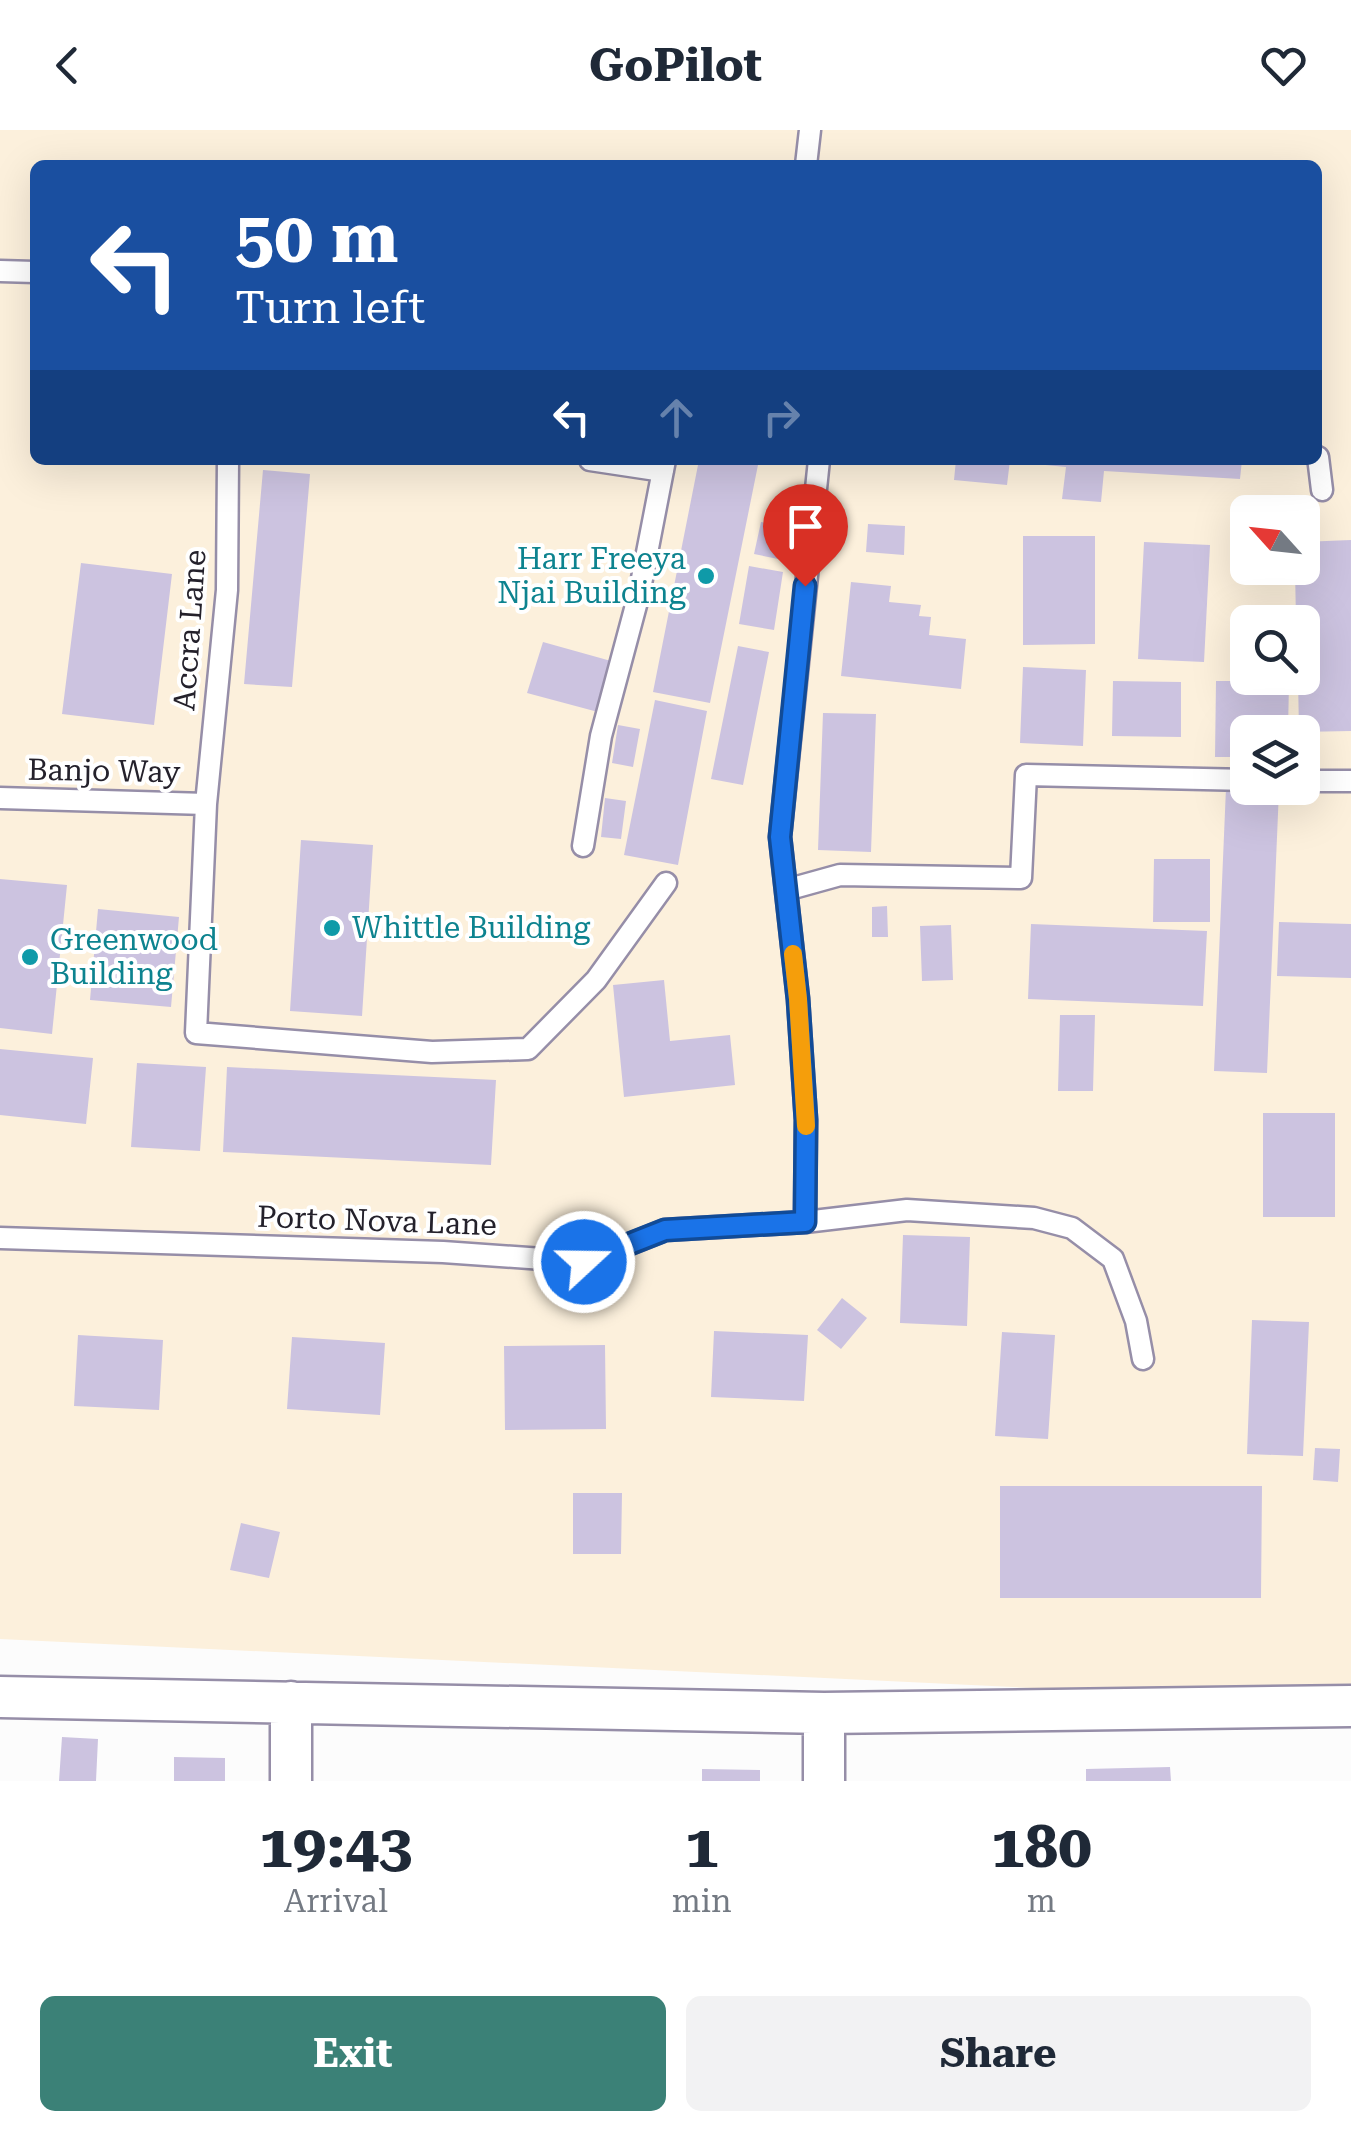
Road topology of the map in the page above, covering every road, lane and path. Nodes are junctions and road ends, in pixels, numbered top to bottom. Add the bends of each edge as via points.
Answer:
1 (810, 130) edge
2 (807, 160) edge
3 (0, 271) edge
4 (30, 272) edge
5 (228, 465) edge
6 (818, 465) edge
7 (1319, 465) edge
8 (664, 466) edge
9 (1322, 490) dead end
10 (1230, 780) edge
11 (1320, 780) edge
12 (1351, 781) edge
13 (0, 798) edge
14 (206, 804) junction
15 (583, 846) dead end
16 (666, 883) dead end
17 (786, 890) junction
18 (805, 1222) junction
19 (0, 1238) edge
20 (1144, 1359) dead end
21 (0, 1697) edge
22 (291, 1702) junction
23 (1351, 1706) edge
24 (824, 1713) junction
25 (292, 1781) edge
26 (824, 1781) edge

1 - 2 lane
3 - 4 lane
5 - 14 lane, Accra Lane via 226,590
6 - 17 lane via 780,837
7 - 9 lane
8 - 15 lane via 601,736
10 - 17 lane via 1026,775 1021,878 840,875
11 - 12 lane
13 - 14 lane, Banjo Way
14 - 16 lane, Accra Lane via 196,1033 432,1052 528,1049 596,980
17 - 18 lane via 806,1120
18 - 19 lane, Porto Nova Lane via 665,1230 584,1262
18 - 20 lane, Porto Nova Lane via 907,1210 1034,1218 1072,1228 1113,1258
21 - 22 street
22 - 24 street
22 - 25 street
23 - 24 street
24 - 26 street

